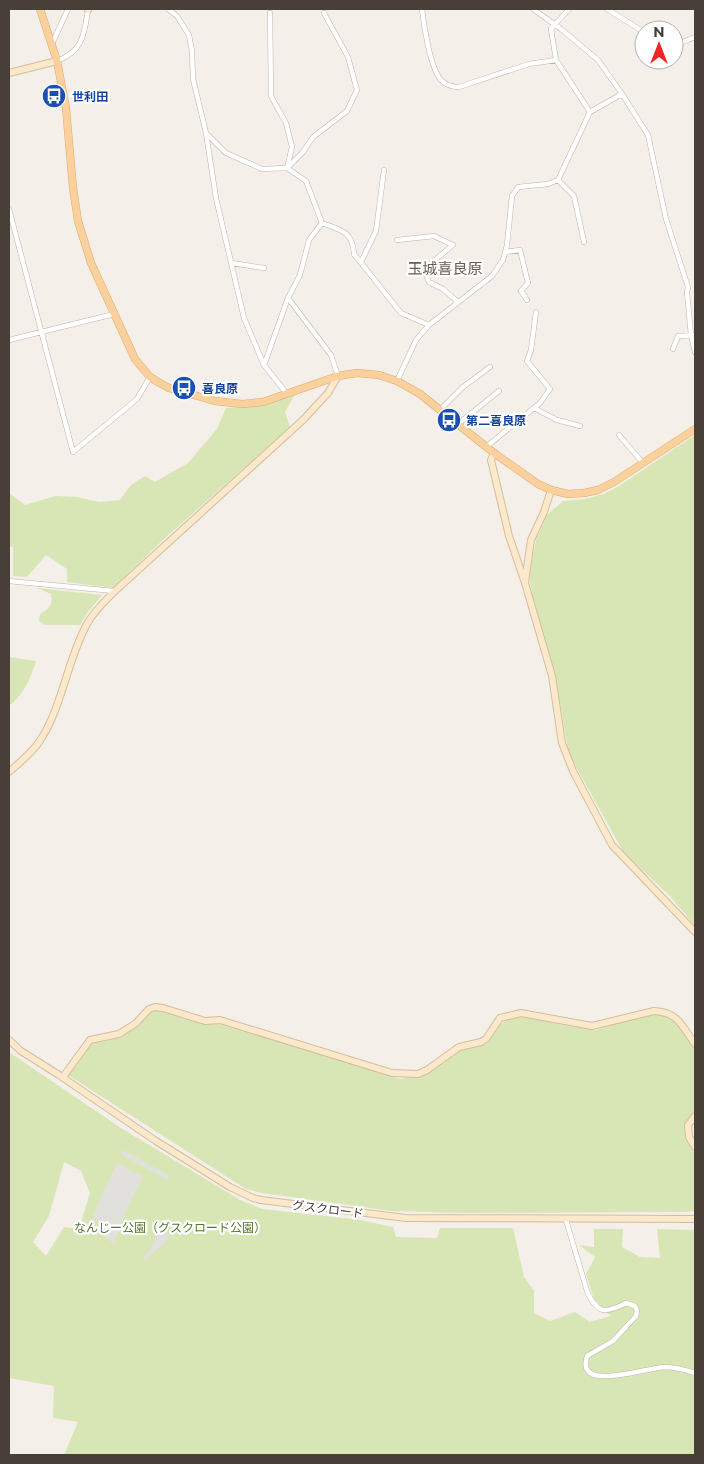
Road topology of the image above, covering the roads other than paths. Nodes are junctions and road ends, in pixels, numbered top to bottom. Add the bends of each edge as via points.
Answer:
1 (40, 9) edge
2 (68, 9) edge
3 (168, 9) edge
4 (422, 9) edge
5 (533, 9) edge
6 (569, 9) edge
7 (607, 9) edge
8 (88, 10) edge
9 (270, 13) dead end
10 (324, 13) dead end
11 (554, 24) junction
12 (634, 26) edge
13 (52, 44) junction
14 (556, 60) junction
15 (57, 61) junction
16 (9, 73) edge
17 (622, 94) junction
18 (590, 112) junction
19 (206, 132) junction
20 (287, 168) junction
21 (384, 170) dead end
22 (558, 180) junction
23 (9, 209) edge
24 (322, 223) junction
25 (397, 240) dead end
26 (584, 242) dead end
27 (505, 252) junction
28 (361, 262) junction
29 (232, 263) junction
30 (264, 268) dead end
31 (288, 298) junction
32 (527, 300) dead end
33 (458, 302) junction
34 (536, 312) dead end
35 (114, 314) junction
36 (429, 325) junction
37 (41, 332) junction
38 (693, 335) edge
39 (9, 340) edge
40 (673, 349) dead end
41 (695, 352) edge
42 (264, 365) junction
43 (490, 367) dead end
44 (338, 376) junction
45 (150, 377) junction
46 (398, 381) junction
47 (499, 391) dead end
48 (286, 394) junction
49 (534, 408) junction
50 (440, 410) junction
51 (458, 424) junction
52 (580, 426) dead end
53 (695, 429) edge
54 (619, 435) dead end
55 (486, 447) junction
56 (494, 453) junction
57 (643, 463) junction
58 (551, 490) junction
59 (9, 581) edge
60 (525, 583) junction
61 (114, 591) junction
62 (9, 772) edge
63 (695, 932) edge
64 (9, 1040) edge
65 (695, 1044) edge
66 (63, 1077) junction
67 (695, 1116) edge
68 (695, 1147) edge
69 (695, 1219) edge
70 (566, 1220) junction
71 (695, 1373) edge

1 - 13 main road
2 - 13 street
3 - 19 street via 189,34 193,79
4 - 14 street via 434,65 441,79 452,87 528,64
5 - 11 street
6 - 11 street
7 - 12 street
8 - 15 street via 80,44 74,52
9 - 20 street via 272,96 286,123 292,147
10 - 20 street via 348,56 357,90 347,111 313,137
11 - 14 street via 550,29
11 - 17 street via 598,60
13 - 15 main road
14 - 18 street
15 - 16 street
15 - 35 main road via 66,108 78,221 91,263
17 - 18 street
17 - 38 street via 648,136 666,219 688,287 686,292
18 - 22 street
19 - 20 street via 226,153 262,169
19 - 29 street via 216,198
20 - 24 street via 306,181
21 - 28 street via 376,232
22 - 26 street via 574,196
22 - 27 street via 518,187 512,196
23 - 37 street
24 - 28 street via 349,235 354,244 354,254
24 - 31 street via 309,240 300,275
25 - 33 street via 434,236 453,245 424,270 429,282
27 - 32 street via 520,250 528,283 520,291
27 - 33 street via 492,276
28 - 36 street via 401,313
29 - 30 street
29 - 42 street via 244,318
31 - 42 street
31 - 44 street via 331,355
33 - 36 street
34 - 49 street via 527,361 550,389
35 - 37 street
35 - 45 main road via 135,359
36 - 46 street via 416,340
37 - 39 street
37 - 45 street via 73,452 136,399
38 - 40 street via 678,336
38 - 41 street
42 - 48 street
43 - 50 street
44 - 46 main road via 370,373
44 - 48 main road
44 - 61 street via 328,393 303,420
45 - 48 main road via 169,388 230,404 263,402
46 - 50 main road
47 - 51 street
49 - 52 street via 557,420
49 - 55 street
50 - 51 main road
51 - 55 main road
53 - 57 main road
54 - 57 street
55 - 56 main road
56 - 58 main road
56 - 60 street via 490,460 509,536
57 - 58 main road via 598,490 568,494
58 - 60 street via 531,540
59 - 61 street
60 - 63 street via 552,676 562,744 573,771 612,845
61 - 62 street via 88,622 43,735
64 - 66 street, グスクロード
65 - 66 street via 674,1015 665,1012 654,1011 592,1026 521,1013 500,1018 481,1042 459,1047 418,1074 404,1074 220,1020 205,1021 155,1007 119,1034 90,1040
66 - 70 street, グスクロード via 149,1136 253,1198 406,1218
67 - 68 street via 688,1125 689,1137
69 - 70 street, グスクロード
70 - 71 street via 592,1303 603,1311 612,1311 626,1304 635,1306 637,1311 613,1341 587,1356 587,1371 594,1376 627,1375 665,1367

